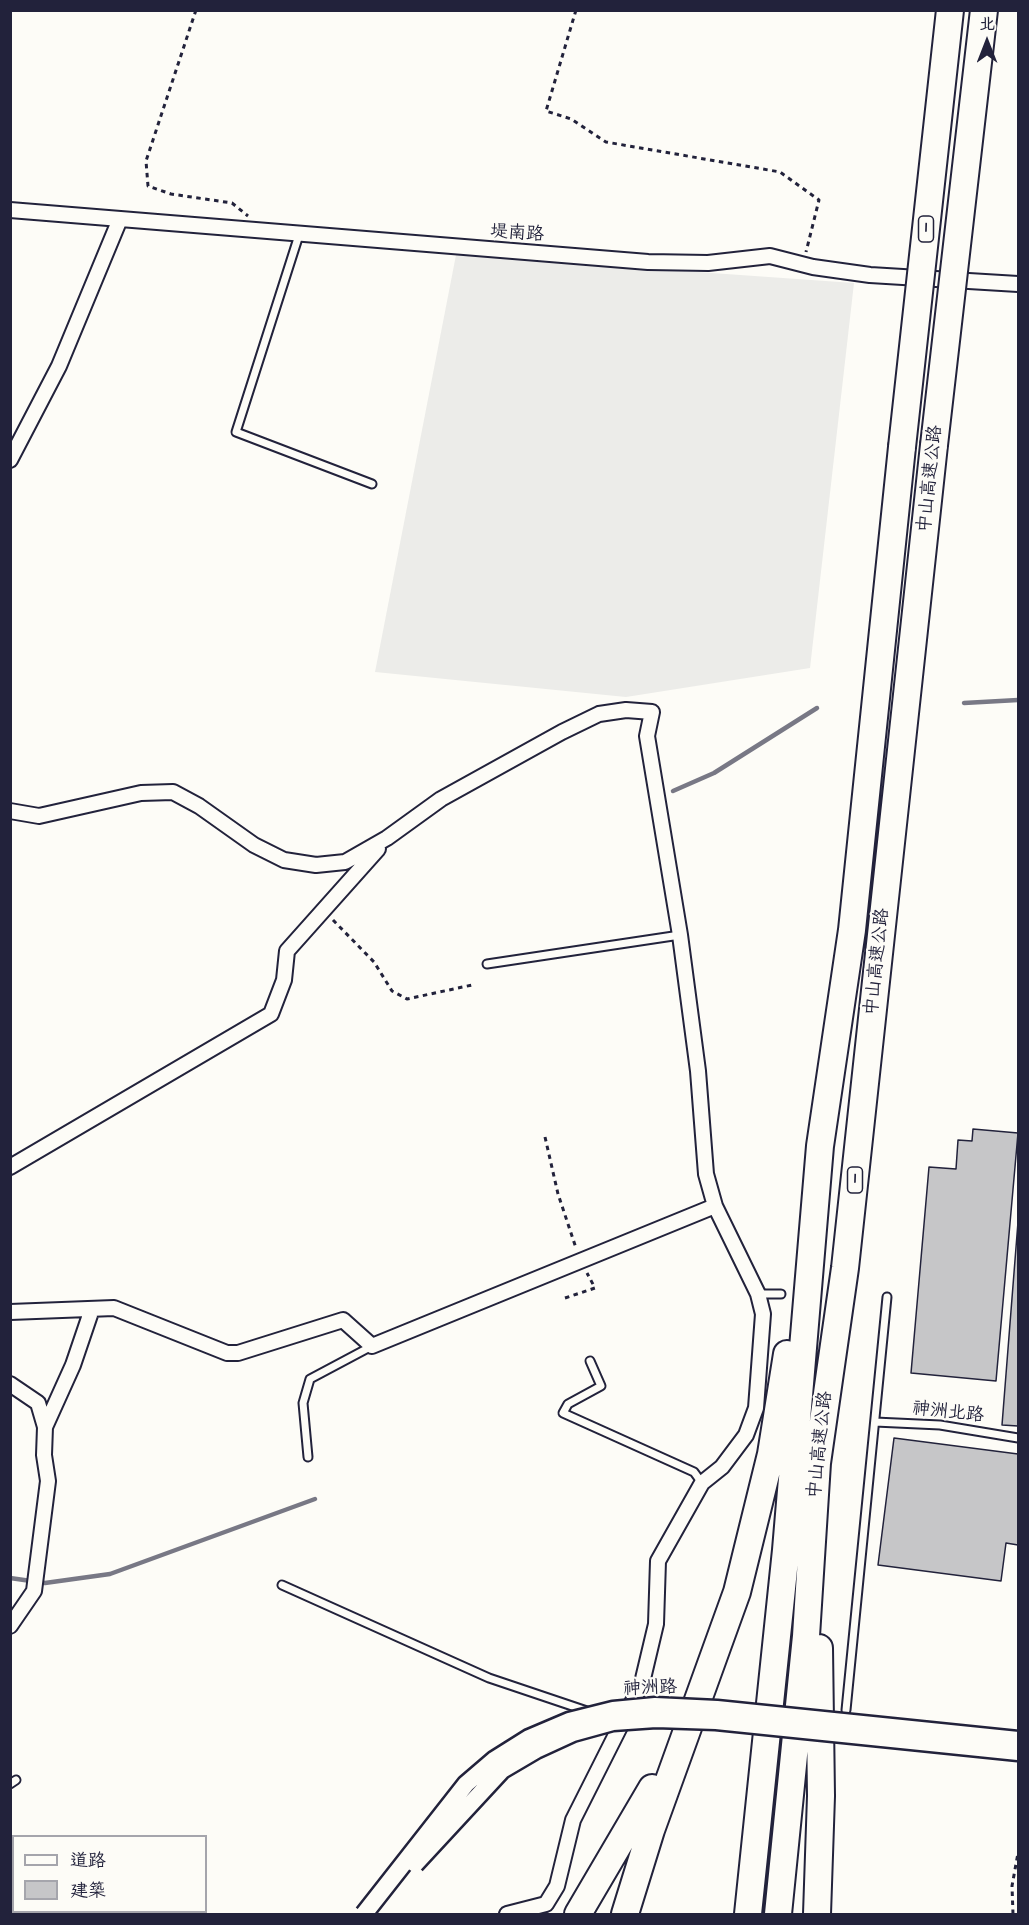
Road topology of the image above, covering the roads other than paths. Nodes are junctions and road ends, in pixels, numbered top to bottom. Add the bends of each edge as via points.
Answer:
1 (950, 10) edge
2 (984, 10) edge
3 (10, 210) edge
4 (120, 219) junction
5 (299, 235) junction
6 (1018, 285) edge
7 (10, 460) edge
8 (372, 484) dead end
9 (10, 811) edge
10 (387, 838) junction
11 (680, 935) junction
12 (487, 964) dead end
13 (820, 1146) junction
14 (10, 1167) edge
15 (715, 1206) junction
16 (758, 1294) junction
17 (781, 1294) dead end
18 (887, 1297) dead end
19 (92, 1309) junction
20 (10, 1312) edge
21 (372, 1346) junction
22 (590, 1361) dead end
23 (10, 1384) edge
24 (875, 1422) junction
25 (45, 1427) junction
26 (1018, 1438) edge
27 (308, 1457) dead end
28 (817, 1463) junction
29 (702, 1483) junction
30 (282, 1585) dead end
31 (10, 1626) edge
32 (712, 1667) junction
33 (846, 1710) dead end
34 (621, 1723) junction
35 (1018, 1740) edge
36 (1018, 1752) edge
37 (364, 1914) edge
38 (370, 1914) edge
39 (507, 1914) edge
40 (578, 1914) edge
41 (625, 1914) edge
42 (748, 1914) edge
43 (778, 1914) edge
44 (817, 1914) edge

1 - 13 highway, 中山高速公路 / 1, bridge via 852,930
2 - 28 highway, 中山高速公路 / 1, bridge via 845,1268
3 - 4 street, 堤南路
4 - 5 street, 堤南路
4 - 7 street via 59,366
5 - 6 street, 堤南路 via 648,262 708,263 770,256 870,275
5 - 8 lane via 236,432
9 - 10 street via 39,816 141,793 173,792 254,845 284,860 316,865 345,862
10 - 11 street via 441,799 599,714 652,712 647,736
10 - 14 street via 287,951 284,980 271,1014
11 - 12 lane
11 - 15 street via 698,1071 706,1174
13 - 32 highway via 771,1454 737,1592
13 - 42 highway, 中山高速公路 / 1 via 786,1550
15 - 16 street
15 - 21 street
16 - 17 lane
16 - 29 street via 763,1314 756,1408 741,1442 722,1467
18 - 24 lane
19 - 20 street
19 - 21 street via 114,1308 227,1353 238,1353 343,1320
19 - 25 street via 73,1365
21 - 27 lane via 310,1379 303,1404
22 - 29 lane via 601,1386 568,1404 563,1413 694,1472
23 - 25 street via 38,1403
24 - 26 lane, 神洲北路 via 940,1425
24 - 33 lane
25 - 31 street via 48,1481 39,1565 34,1591
28 - 43 highway, 中山高速公路 / 1 via 806,1636
28 - 44 highway via 821,1796
29 - 34 street via 658,1561 656,1624 642,1683
30 - 34 lane via 489,1678
32 - 40 highway via 644,1805
32 - 41 highway
34 - 39 street via 573,1820 552,1895 537,1908
35 - 37 street, 神洲路, bridge via 655,1706 613,1710 569,1721 529,1738 466,1784
36 - 38 street, 神洲路, bridge via 716,1721 613,1722 573,1733 502,1770

